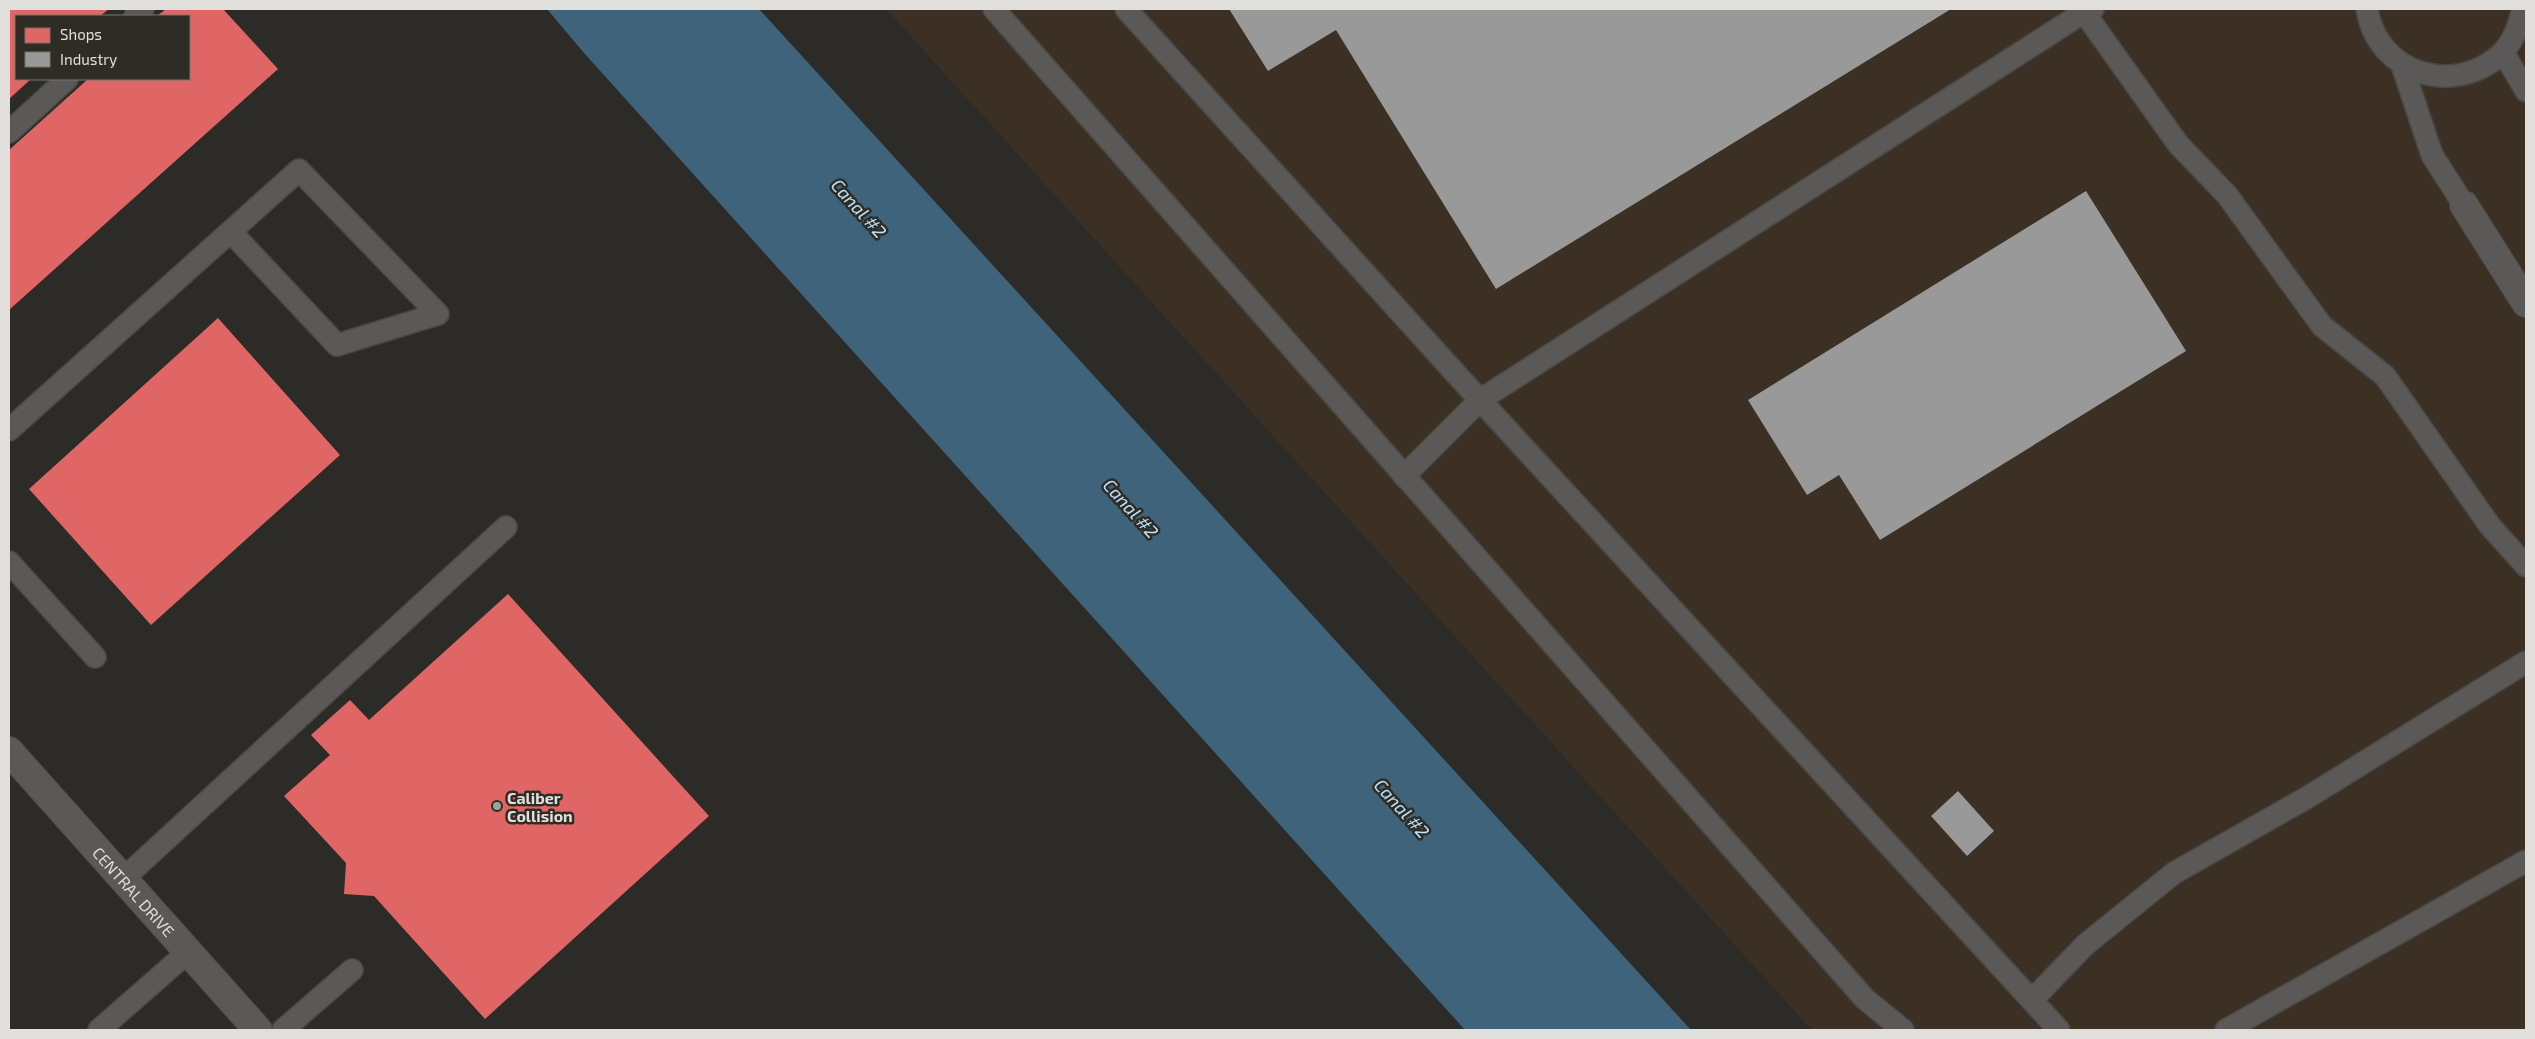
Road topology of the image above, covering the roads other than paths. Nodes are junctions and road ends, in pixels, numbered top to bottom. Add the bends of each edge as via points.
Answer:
1 (994, 9) edge
2 (1126, 9) edge
3 (2367, 9) edge
4 (2523, 9) edge
5 (2088, 10) edge
6 (2503, 52) junction
7 (2402, 65) junction
8 (66, 80) edge
9 (2526, 91) edge
10 (9, 132) edge
11 (2464, 205) joint
12 (231, 232) junction
13 (2526, 303) edge
14 (1480, 400) junction
15 (9, 430) edge
16 (1404, 476) junction
17 (506, 527) dead end
18 (9, 562) edge
19 (2526, 566) edge
20 (95, 657) dead end
21 (2526, 662) edge
22 (9, 751) edge
23 (2526, 861) edge
24 (123, 878) junction
25 (188, 952) junction
26 (352, 970) dead end
27 (2032, 1000) junction
28 (100, 1030) edge
29 (258, 1030) edge
30 (283, 1030) edge
31 (1903, 1030) edge
32 (2058, 1030) edge
33 (2226, 1030) edge

1 - 16 lane
2 - 14 lane
3 - 7 lane via 2369,23 2382,47
4 - 6 lane via 2518,30
5 - 14 lane
5 - 19 lane via 2178,144 2227,196 2322,326 2385,376 2490,526
6 - 7 lane via 2481,69 2454,76 2427,76
6 - 9 lane
7 - 11 lane via 2432,155
8 - 10 lane
11 - 13 street
12 - 12 lane via 299,170 438,314 337,345
12 - 15 lane
14 - 16 lane
14 - 27 lane
16 - 31 lane via 1865,999
17 - 24 lane
18 - 20 lane
21 - 27 lane via 2308,797 2174,873 2085,945
22 - 24 street, CENTRAL DRIVE
23 - 33 lane
24 - 25 street, CENTRAL DRIVE
25 - 28 lane
25 - 29 street, CENTRAL DRIVE
26 - 30 lane
27 - 32 lane

